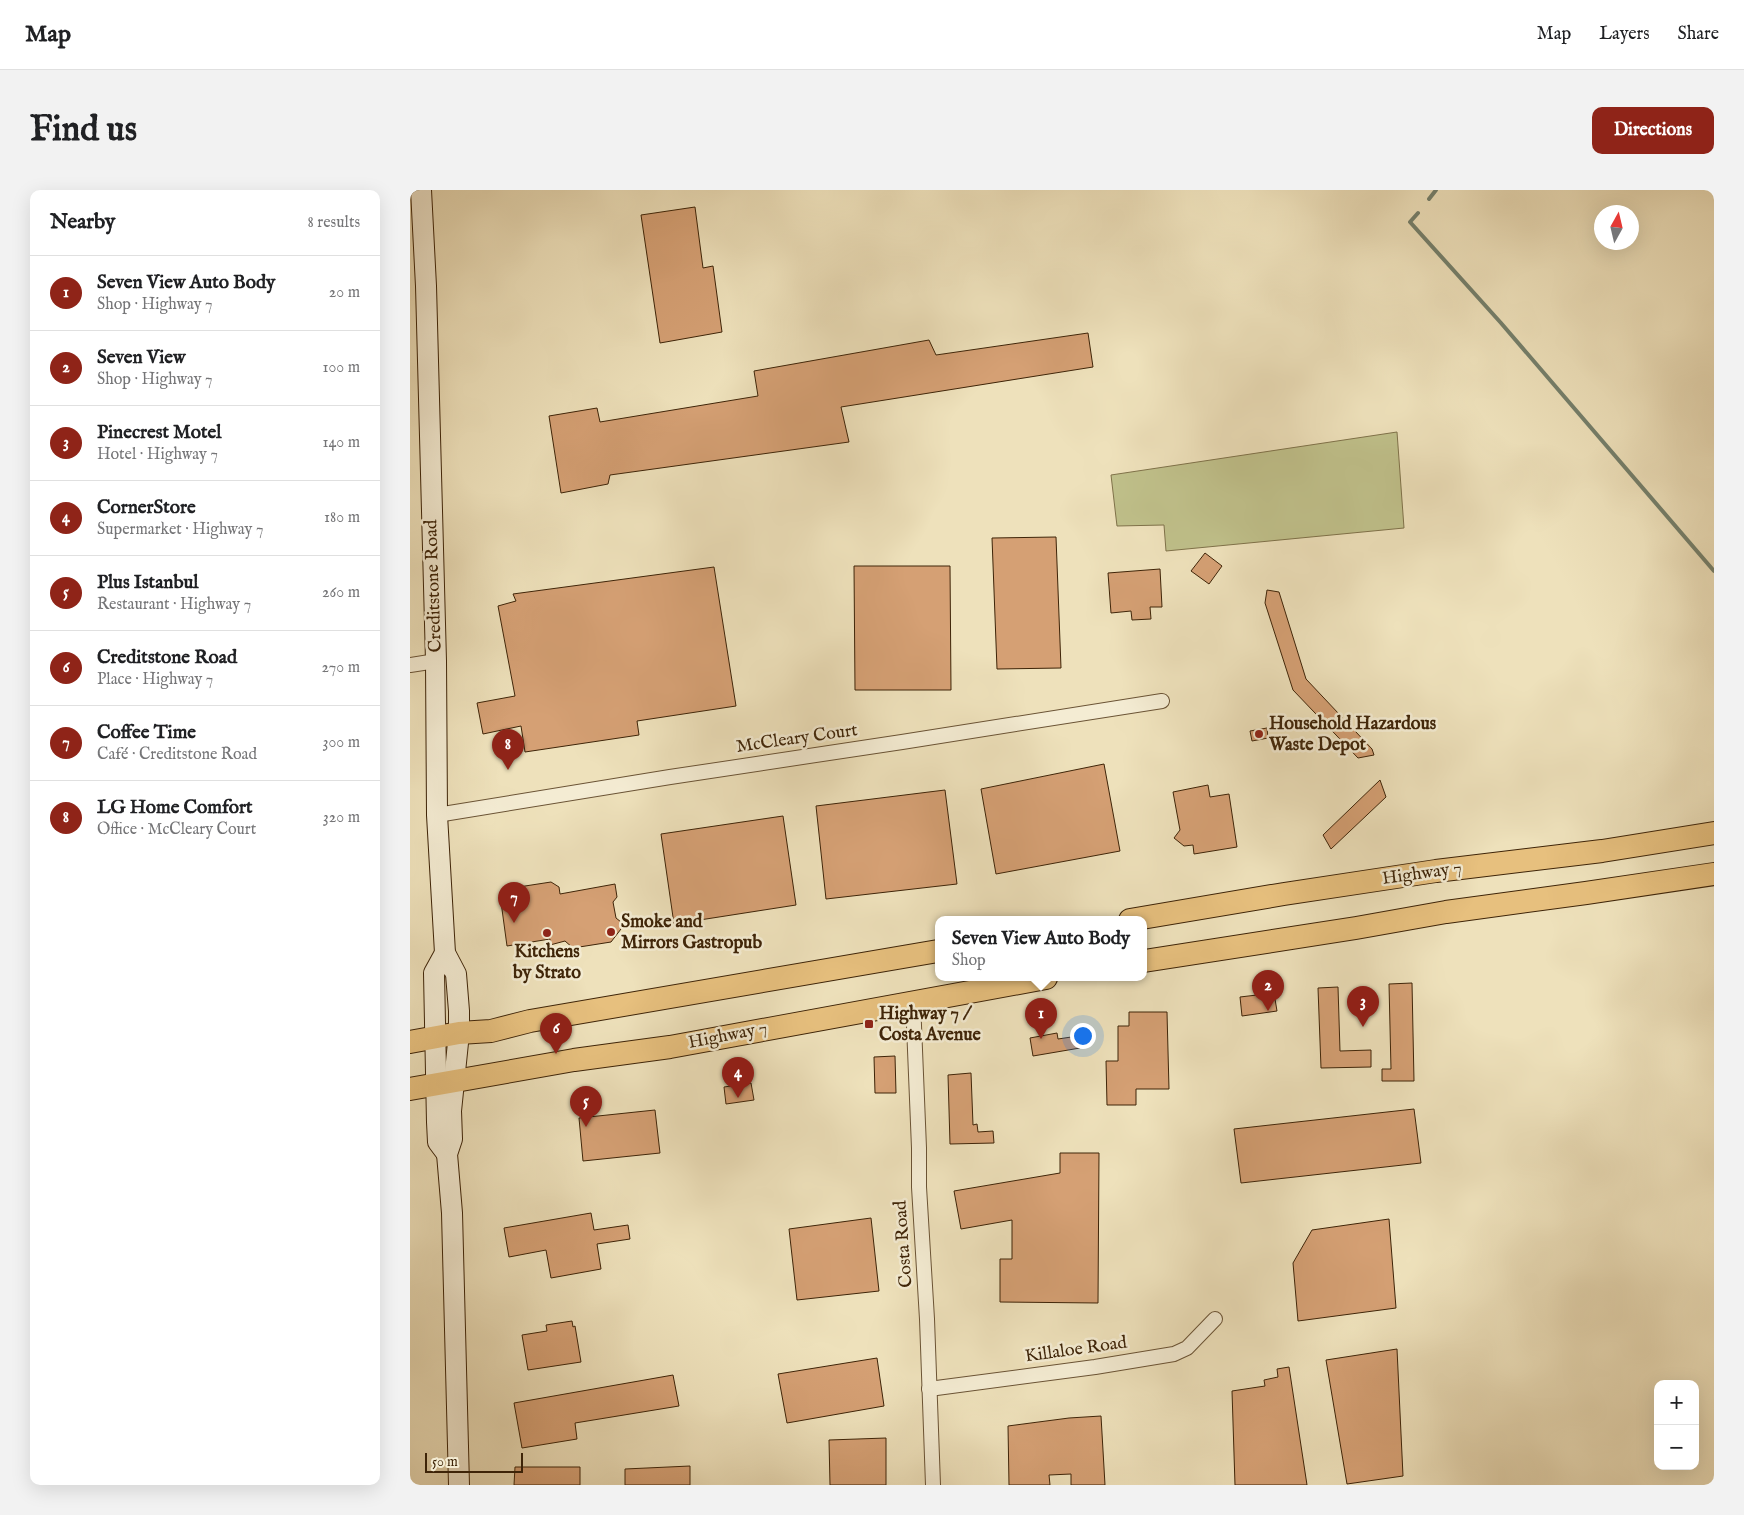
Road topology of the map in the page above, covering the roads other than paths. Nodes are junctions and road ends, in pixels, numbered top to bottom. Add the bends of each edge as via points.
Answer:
1 (421, 190) edge
2 (436, 660) junction
3 (410, 665) edge
4 (1162, 701) dead end
5 (437, 815) junction
6 (1714, 833) edge
7 (1714, 874) edge
8 (1147, 917) edge
9 (935, 952) edge
10 (445, 953) junction
11 (1147, 961) edge
12 (1029, 981) edge
13 (914, 1001) junction
14 (459, 1033) junction
15 (435, 1037) junction
16 (410, 1042) edge
17 (445, 1084) junction
18 (410, 1089) edge
19 (1215, 1319) dead end
20 (929, 1389) junction
21 (459, 1485) edge
22 (933, 1485) edge

1 - 2 street, Creditstone Road
2 - 3 street
2 - 5 street, Creditstone Road
4 - 5 street, McCleary Court
5 - 10 street, Creditstone Road
6 - 8 main road, Highway 7 via 1602,851 1427,872
7 - 11 main road via 1446,912
9 - 14 main road via 540,1019 491,1031
10 - 14 street, Creditstone Road via 456,974
10 - 15 street, Creditstone Road via 434,973
12 - 13 main road, Highway 7
13 - 17 main road, Highway 7 via 670,1047 574,1060
13 - 20 street, Costa Road
14 - 15 main road
14 - 17 street, Creditstone Road
15 - 16 main road
15 - 17 street, Creditstone Road
17 - 18 main road, Highway 7
17 - 21 street, Creditstone Road via 438,1142 446,1154 452,1213
19 - 20 street, Killaloe Road via 1187,1348 1174,1354
20 - 22 street, Costa Road

